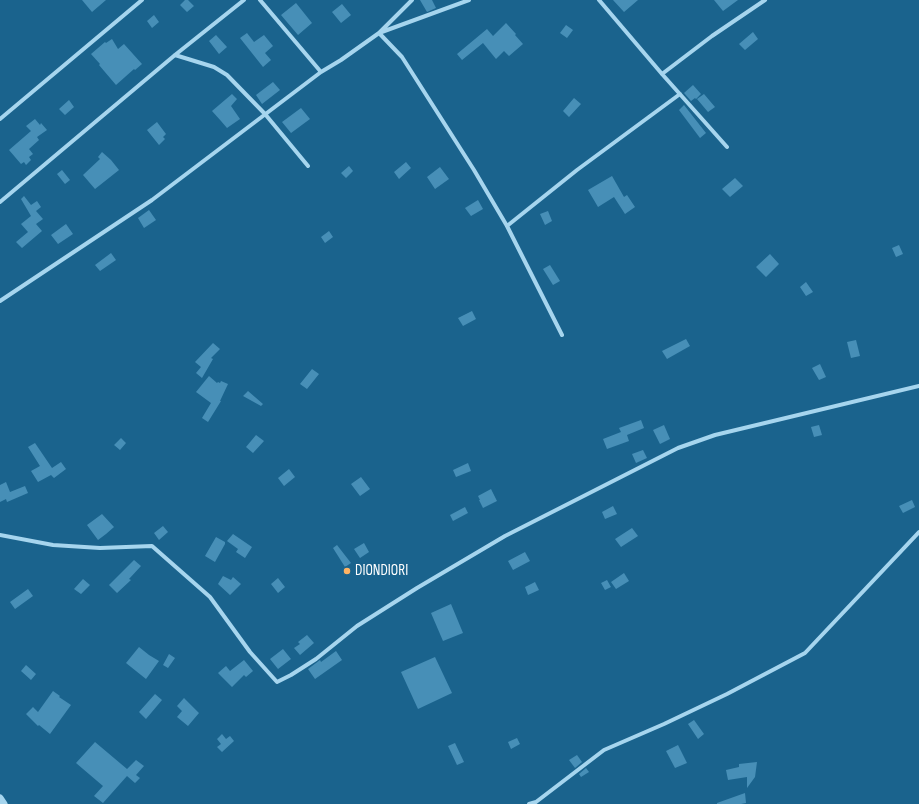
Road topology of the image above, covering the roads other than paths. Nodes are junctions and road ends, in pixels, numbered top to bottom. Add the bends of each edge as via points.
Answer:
1 (142, 0) edge
2 (244, 0) edge
3 (260, 0) edge
4 (412, 0) edge
5 (469, 0) edge
6 (599, 0) edge
7 (765, 0) edge
8 (379, 33) junction
9 (175, 55) junction
10 (321, 72) junction
11 (662, 74) junction
12 (680, 94) junction
13 (265, 114) junction
14 (0, 119) edge
15 (727, 147) dead end
16 (308, 166) dead end
17 (0, 202) edge
18 (507, 226) junction
19 (0, 301) edge
20 (562, 335) dead end
21 (919, 386) edge
22 (919, 532) edge
23 (0, 535) edge
24 (0, 798) edge
25 (4, 804) edge
26 (529, 804) edge

1 - 14 street
2 - 9 street
3 - 10 street
4 - 8 street
5 - 8 street
6 - 11 street
7 - 11 street
8 - 10 street
8 - 18 street via 402,57
9 - 13 street via 221,71
9 - 17 street
10 - 13 street
11 - 12 street
12 - 15 street
12 - 18 street via 577,170
13 - 16 street
13 - 19 street via 152,200
18 - 20 street
21 - 23 street via 715,436 678,448 499,540 357,626 310,663 277,682 250,652 210,597 152,546 100,548 53,545
22 - 26 street via 805,653 720,697 604,750 536,802
24 - 25 street

